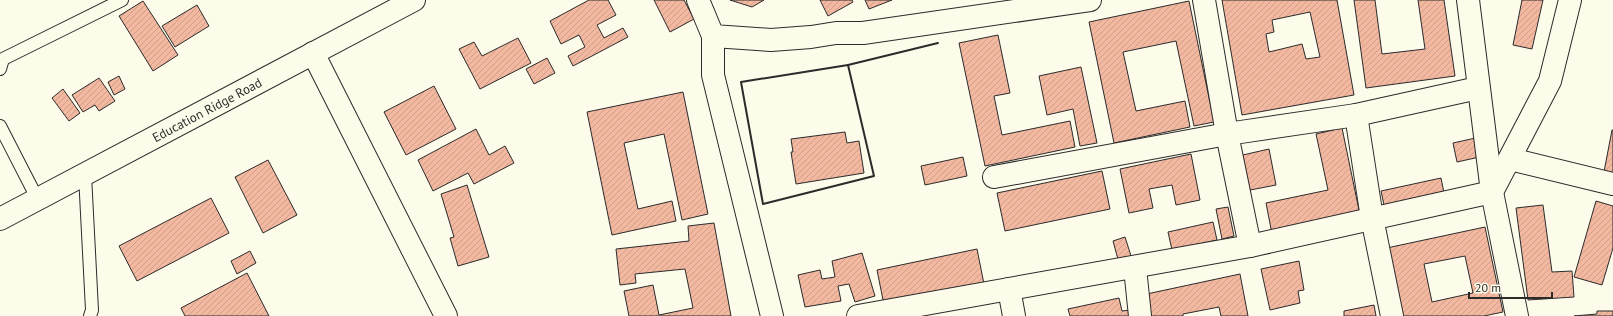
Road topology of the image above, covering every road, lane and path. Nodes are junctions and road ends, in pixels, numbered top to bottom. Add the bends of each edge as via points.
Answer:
1 (122, 0) edge
2 (414, 0) edge
3 (698, 0) edge
4 (1090, 0) edge
5 (1204, 0) edge
6 (1468, 0) edge
7 (1570, 0) edge
8 (713, 36) junction
9 (313, 53) junction
10 (0, 69) edge
11 (1478, 88) junction
12 (1356, 115) junction
13 (0, 126) edge
14 (1227, 134) junction
15 (1510, 159) junction
16 (85, 175) junction
17 (994, 177) dead end
18 (1613, 184) edge
19 (1492, 192) junction
20 (38, 200) junction
21 (1372, 218) junction
22 (0, 219) edge
23 (1250, 246) junction
24 (1135, 268) junction
25 (1009, 289) junction
26 (90, 316) edge
27 (446, 316) edge
28 (772, 316) edge
29 (858, 316) edge
30 (1014, 316) edge
31 (1140, 316) edge
32 (1392, 316) edge
33 (1517, 316) edge

1 - 10 lane via 3,59
2 - 9 street, Education Ridge Road
3 - 8 street
4 - 8 street via 863,33 836,33 771,40
5 - 14 street
6 - 11 street
7 - 15 street via 1550,81
8 - 28 street via 713,75
9 - 16 street, Education Ridge Road
9 - 27 street
11 - 12 street
11 - 19 street
12 - 14 street
12 - 21 street
13 - 20 lane
14 - 17 street
14 - 23 street
15 - 18 street
15 - 19 street
16 - 20 street, Education Ridge Road
16 - 26 lane via 92,310
19 - 21 street
19 - 33 street
20 - 22 street, Education Ridge Road
21 - 23 street
21 - 32 street
23 - 24 street
24 - 25 street
24 - 31 street
25 - 29 street
25 - 30 street

